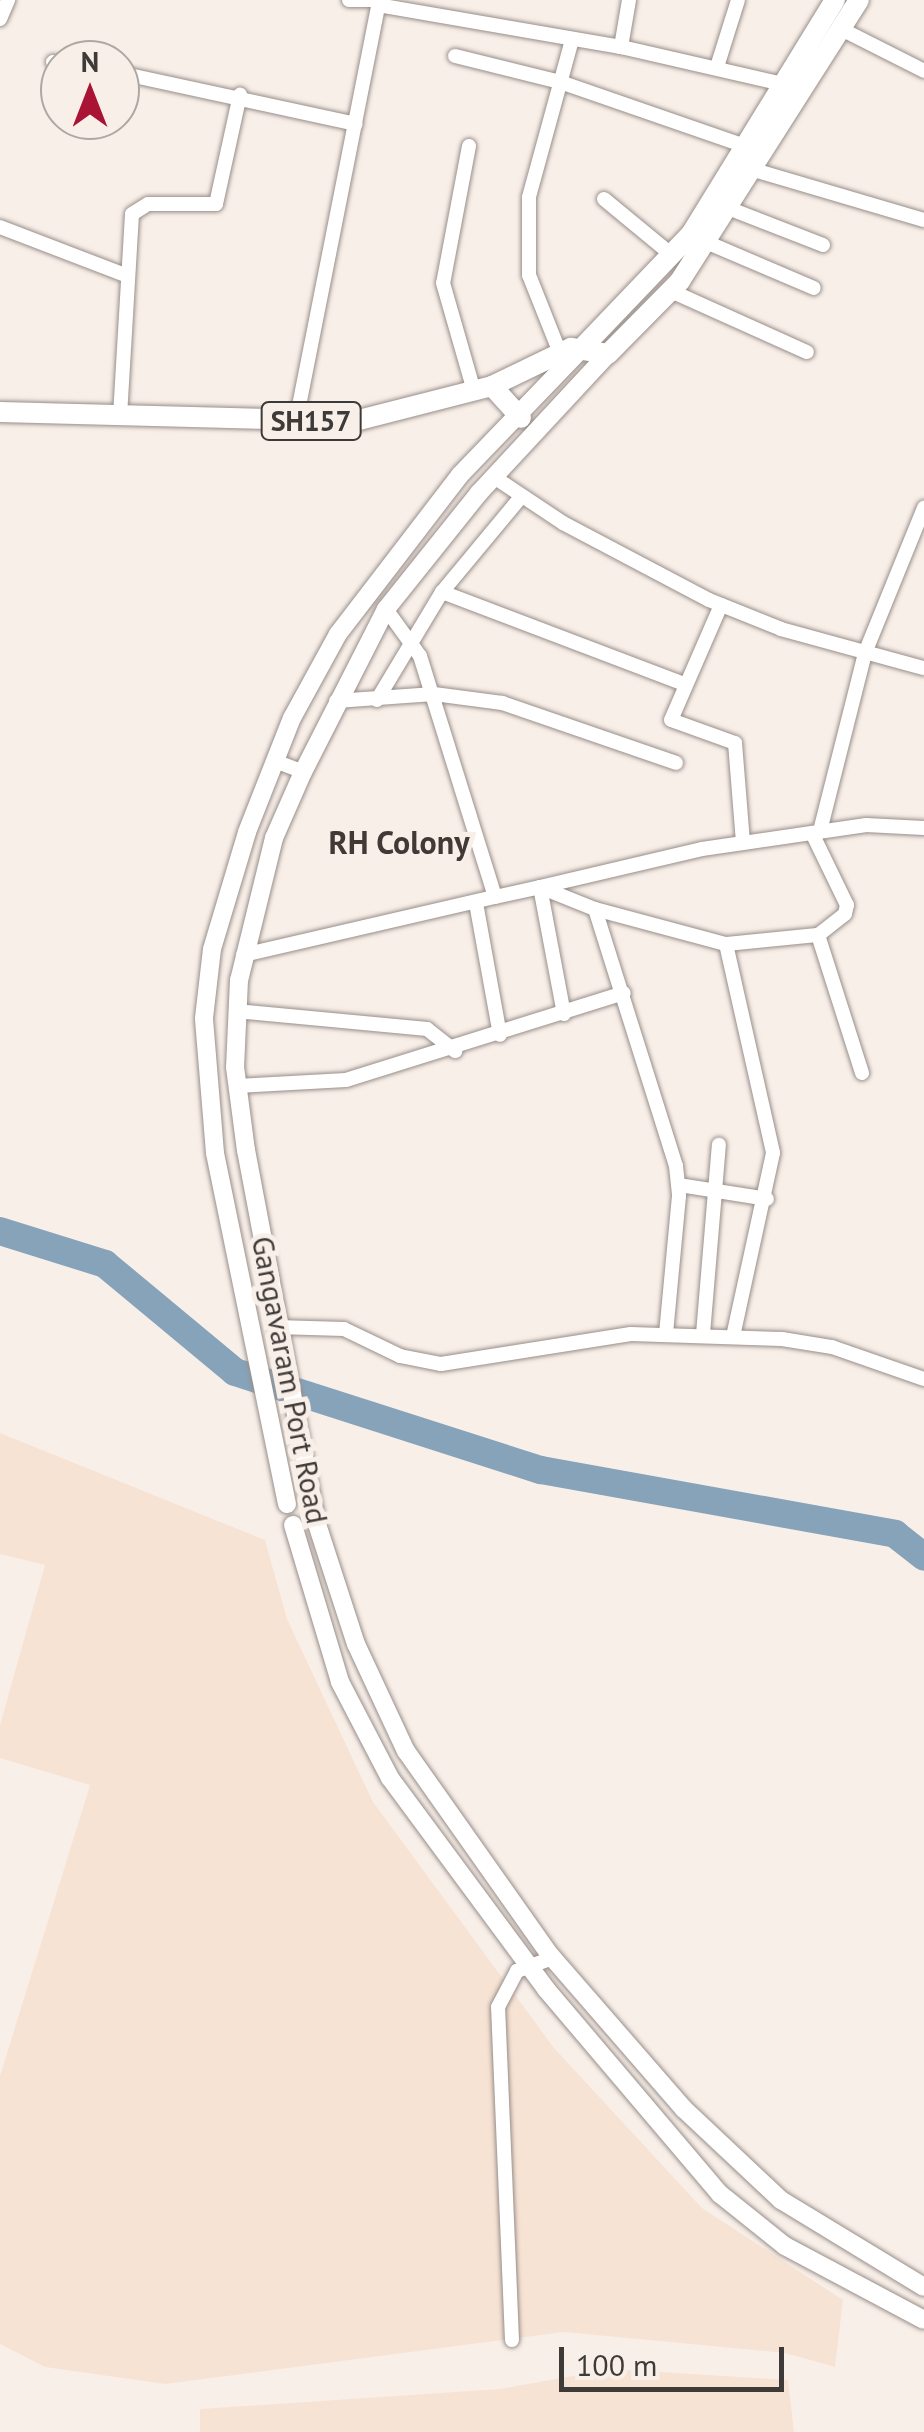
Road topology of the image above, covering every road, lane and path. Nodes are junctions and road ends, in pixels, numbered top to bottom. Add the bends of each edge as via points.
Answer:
1 (8, 0) edge
2 (349, 0) edge
3 (630, 0) edge
4 (738, 0) edge
5 (835, 0) edge
6 (859, 0) edge
7 (379, 2) edge
8 (0, 19) edge
9 (841, 30) junction
10 (572, 40) junction
11 (621, 47) junction
12 (454, 56) dead end
13 (717, 67) junction
14 (924, 70) edge
15 (140, 77) edge
16 (560, 82) junction
17 (782, 84) junction
18 (240, 96) junction
19 (356, 124) junction
20 (469, 146) dead end
21 (745, 146) junction
22 (754, 170) junction
23 (604, 199) dead end
24 (728, 208) junction
25 (924, 220) edge
26 (0, 228) edge
27 (706, 242) junction
28 (823, 245) dead end
29 (672, 255) junction
30 (125, 275) junction
31 (814, 288) dead end
32 (671, 290) junction
33 (583, 348) junction
34 (807, 352) dead end
35 (560, 353) junction
36 (608, 354) junction
37 (483, 388) junction
38 (0, 412) edge
39 (120, 416) junction
40 (521, 418) junction
41 (296, 420) junction
42 (494, 477) junction
43 (521, 497) junction
44 (924, 508) edge
45 (442, 592) junction
46 (721, 605) junction
47 (386, 609) junction
48 (410, 638) junction
49 (865, 653) junction
50 (924, 668) edge
51 (684, 684) junction
52 (434, 694) junction
53 (377, 700) junction
54 (336, 701) junction
55 (275, 760) junction
56 (676, 763) dead end
57 (304, 772) junction
58 (924, 828) edge
59 (816, 832) junction
60 (743, 843) junction
61 (540, 886) junction
62 (495, 898) junction
63 (476, 903) junction
64 (596, 909) junction
65 (818, 935) junction
66 (726, 944) junction
67 (243, 956) junction
68 (624, 993) junction
69 (244, 1012) junction
70 (564, 1014) junction
71 (500, 1035) junction
72 (455, 1051) junction
73 (862, 1072) dead end
74 (246, 1087) junction
75 (719, 1145) dead end
76 (680, 1185) junction
77 (716, 1188) junction
78 (767, 1198) junction
79 (277, 1332) junction
80 (666, 1333) junction
81 (703, 1334) junction
82 (733, 1336) junction
83 (924, 1379) edge
84 (288, 1504) joint
85 (293, 1526) joint
86 (552, 1958) junction
87 (528, 1965) junction
88 (924, 2288) edge
89 (924, 2320) edge
90 (512, 2340) dead end

1 - 8 street
2 - 7 street
3 - 11 street
4 - 13 street
5 - 17 main road
6 - 9 main road
7 - 10 street
7 - 19 street
9 - 14 street
9 - 22 main road
10 - 11 street
10 - 16 street
11 - 13 street
12 - 16 street
13 - 17 street
15 - 18 street
16 - 21 street
16 - 35 street via 529,197 529,275
17 - 21 main road
18 - 19 street
18 - 30 street via 216,204 138,208
19 - 41 street
20 - 37 street via 442,283
21 - 29 main road
22 - 24 main road
22 - 25 street
23 - 29 street
24 - 27 main road
24 - 28 street
26 - 30 street
27 - 31 street
27 - 32 main road
29 - 33 main road
30 - 39 street
32 - 34 street
32 - 36 main road
33 - 35 main road, SH157
33 - 36 main road, SH157
33 - 40 street, Gangavaram Port Road
35 - 37 main road, SH157
36 - 42 street, Gangavaram Port Road
37 - 40 main road
37 - 41 main road, SH157 via 355,421
38 - 39 main road, SH157
39 - 41 main road, SH157
40 - 55 street, Gangavaram Port Road via 460,476 354,612 314,674
42 - 43 street
42 - 47 street, Gangavaram Port Road
43 - 45 street
43 - 46 street via 647,571
44 - 49 street
45 - 48 street
45 - 51 street
46 - 49 street
46 - 51 street
47 - 48 street
47 - 54 street, Gangavaram Port Road
48 - 52 street
48 - 53 street
49 - 50 street
49 - 59 street
51 - 60 street via 672,722 722,733 734,743
52 - 53 street
52 - 56 street via 543,714
52 - 62 street
53 - 54 street
54 - 57 street, Gangavaram Port Road
55 - 57 street
55 - 84 street, Gangavaram Port Road via 227,893 204,990 215,1153
57 - 67 street, Gangavaram Port Road via 274,838
58 - 59 street via 892,823
59 - 60 street
59 - 65 street via 847,905
60 - 61 street
61 - 62 street
61 - 64 street
61 - 70 street
62 - 63 street
63 - 67 street
63 - 71 street
64 - 66 street
64 - 68 street
65 - 66 street
65 - 73 street
66 - 78 street via 770,1128
67 - 69 street, Gangavaram Port Road
68 - 70 street
68 - 76 street
69 - 72 street via 427,1029
69 - 74 street, Gangavaram Port Road
70 - 71 street
71 - 72 street
72 - 74 street via 346,1080
74 - 79 street, Gangavaram Port Road
75 - 77 street
76 - 77 street
76 - 80 street
77 - 78 street
77 - 81 street
78 - 82 street
79 - 80 street via 332,1327 400,1356 441,1364
79 - 86 street, Gangavaram Port Road via 313,1506 356,1644 406,1751
80 - 81 street
81 - 82 street
82 - 83 street via 832,1347
84 - 85 street
85 - 87 street, Gangavaram Port Road via 354,1710 390,1778
86 - 87 street
86 - 88 street, Gangavaram Port Road via 738,2164 796,2210
87 - 89 street, Gangavaram Port Road via 720,2194 785,2246
87 - 90 street via 506,1982 498,2006

